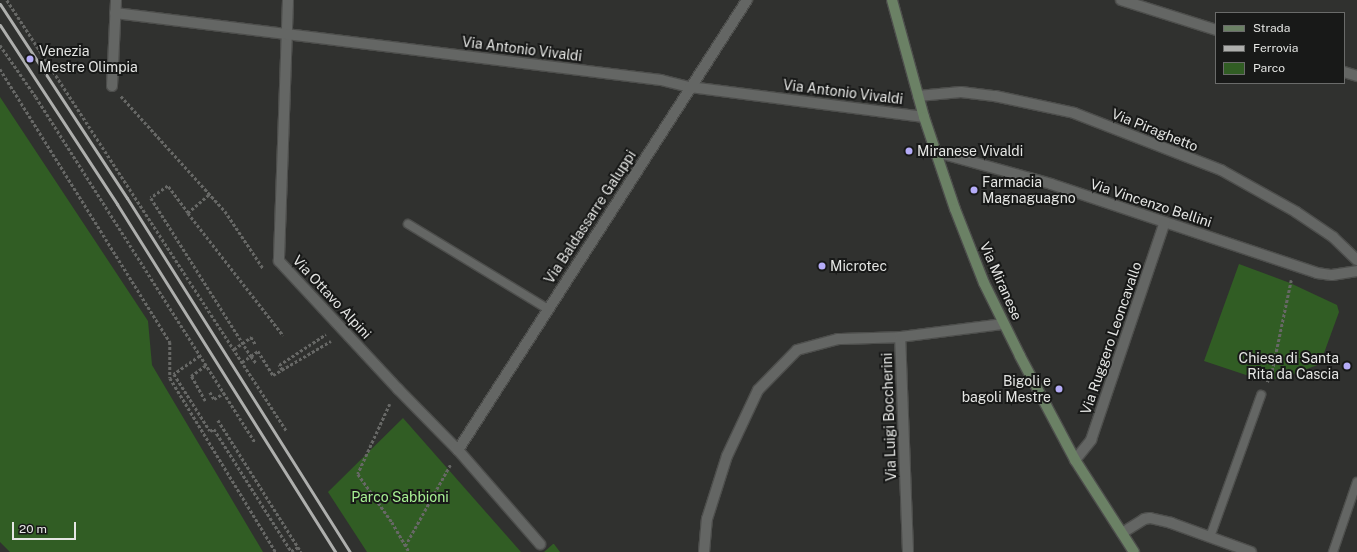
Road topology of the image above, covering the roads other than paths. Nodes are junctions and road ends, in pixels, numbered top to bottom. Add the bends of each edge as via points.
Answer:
1 (116, 0) edge
2 (288, 0) edge
3 (746, 0) edge
4 (892, 0) edge
5 (1121, 0) edge
6 (115, 13) junction
7 (1215, 30) edge
8 (287, 35) junction
9 (1345, 72) edge
10 (1357, 76) edge
11 (112, 86) road end
12 (690, 87) junction
13 (918, 96) junction
14 (924, 117) junction
15 (936, 152) junction
16 (1165, 222) junction
17 (408, 224) dead end
18 (1357, 260) edge
19 (1357, 271) edge
20 (548, 309) junction
21 (1004, 324) junction
22 (900, 337) junction
23 (1260, 395) road end
24 (458, 450) junction
25 (1075, 460) junction
26 (1357, 482) edge
27 (1122, 533) junction
28 (1210, 538) junction
29 (540, 544) dead end
30 (704, 552) edge
31 (908, 552) edge
32 (1134, 552) edge
33 (1251, 552) edge
34 (1333, 552) edge

1 - 6 street
2 - 8 street, Via Ottavo Alpini
3 - 12 street, Via Baldassarre Galuppi
4 - 13 street, Via Miranese
5 - 7 street
6 - 8 street, Via Antonio Vivaldi
6 - 11 street
8 - 12 street, Via Antonio Vivaldi via 661,80
8 - 24 street, Via Ottavo Alpini via 279,261
9 - 10 street
12 - 14 street, Via Antonio Vivaldi
12 - 20 street, Via Baldassarre Galuppi
13 - 14 street, Via Miranese
13 - 18 street, Via Piraghetto via 961,92 1074,112 1221,170 1296,212 1333,238
14 - 15 street, Via Miranese
15 - 16 street, Via Vincenzo Bellini via 1051,184
15 - 21 street, Via Miranese via 984,283
16 - 19 street, Via Vincenzo Bellini via 1317,273 1332,275
16 - 25 street, Via Ruggero Leoncavallo via 1091,440
17 - 20 lane
20 - 24 street, Via Baldassarre Galuppi
21 - 22 street, Via Luigi Boccherini
21 - 25 street, Via Miranese
22 - 30 street via 838,338 797,350 758,390 727,456 707,519
22 - 31 street, Via Luigi Boccherini
23 - 28 lane
24 - 29 street, Via Ottavo Alpini
25 - 27 street, Via Miranese
26 - 34 lane
27 - 28 street via 1150,518
27 - 32 street, Via Miranese
28 - 33 street

